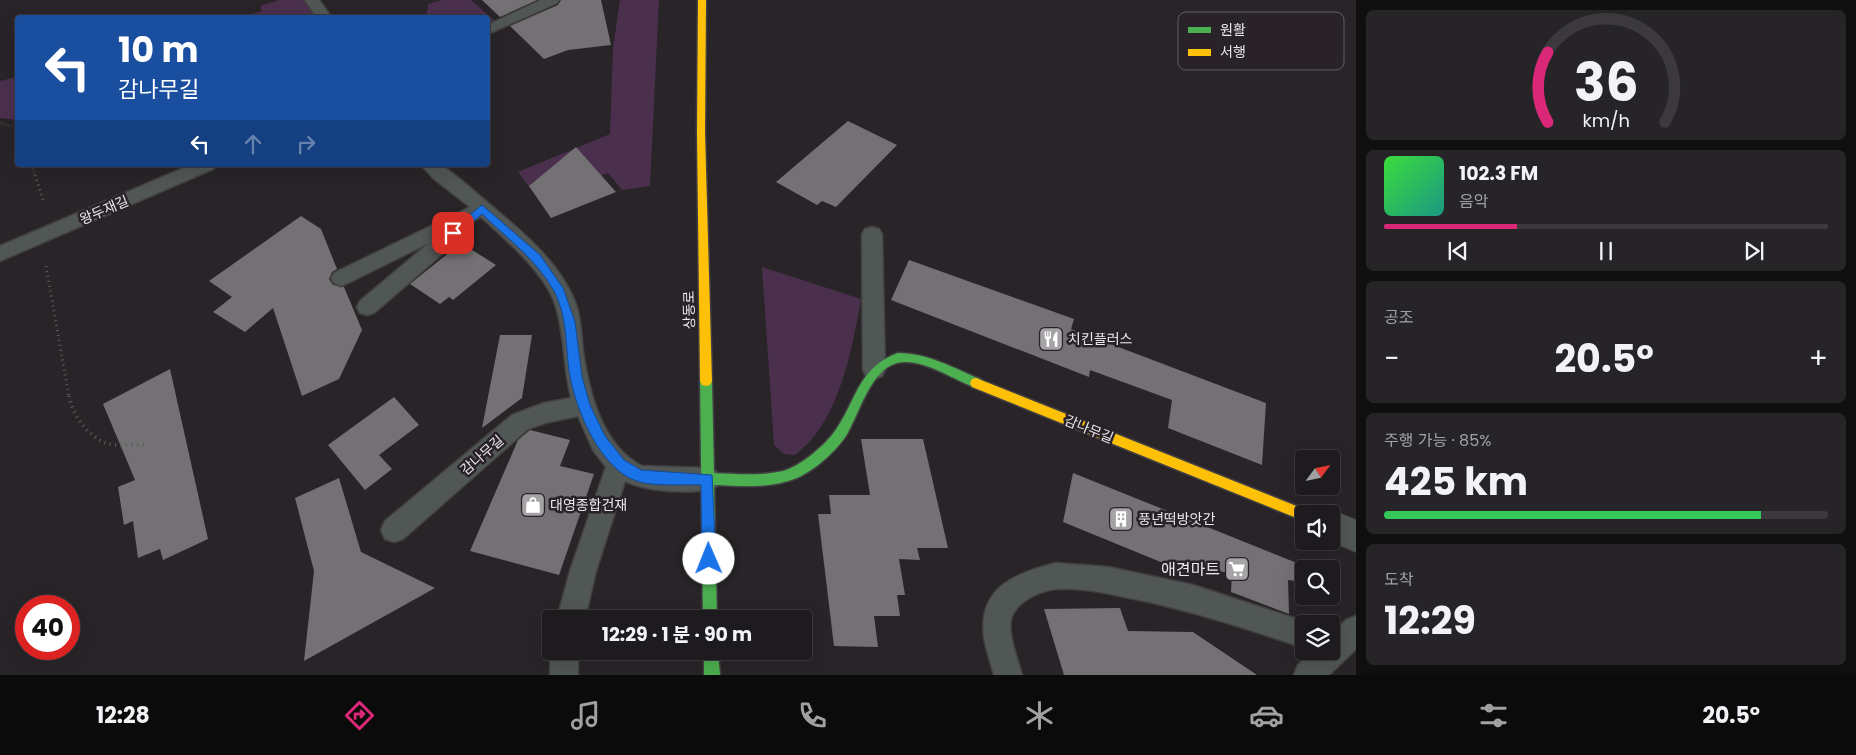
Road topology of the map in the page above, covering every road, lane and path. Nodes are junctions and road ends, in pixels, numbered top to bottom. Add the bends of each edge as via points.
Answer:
1 (552, 0) edge
2 (702, 0) edge
3 (490, 29) edge
4 (0, 123) edge
5 (15, 127) edge
6 (33, 167) edge
7 (202, 167) edge
8 (432, 167) edge
9 (482, 209) junction
10 (52, 232) junction
11 (872, 234) dead end
12 (0, 254) edge
13 (341, 278) dead end
14 (367, 306) dead end
15 (874, 370) junction
16 (584, 405) junction
17 (145, 445) dead end
18 (619, 464) junction
19 (707, 479) junction
20 (1295, 511) edge
21 (394, 530) dead end
22 (1340, 530) edge
23 (1356, 536) edge
24 (573, 610) edge
25 (710, 610) edge
26 (1295, 631) edge
27 (1342, 639) edge
28 (564, 660) edge
29 (711, 660) edge
30 (564, 675) edge
31 (712, 675) edge
32 (1008, 675) edge
33 (1308, 675) edge

1 - 3 lane
2 - 19 street, 상동로
4 - 5 path
6 - 10 path
7 - 10 lane, 왕두재길
8 - 9 lane
9 - 13 lane
9 - 14 lane
9 - 16 lane via 536,258 560,290 570,322 576,377
10 - 12 lane, 왕두재길
10 - 17 path via 45,257 70,402 83,427 106,443
11 - 15 lane
15 - 19 street via 841,433 794,473 765,478
15 - 20 street, 감나무길 via 891,359 912,358
16 - 18 lane via 600,440
16 - 21 lane, 감나무길 via 544,413 520,422
18 - 19 lane via 639,476
18 - 24 lane
19 - 25 street, 상동로
22 - 23 street
26 - 32 lane via 1193,598 1108,580 1056,576 1025,584 998,613 998,637
27 - 33 lane
28 - 30 lane
29 - 31 street

